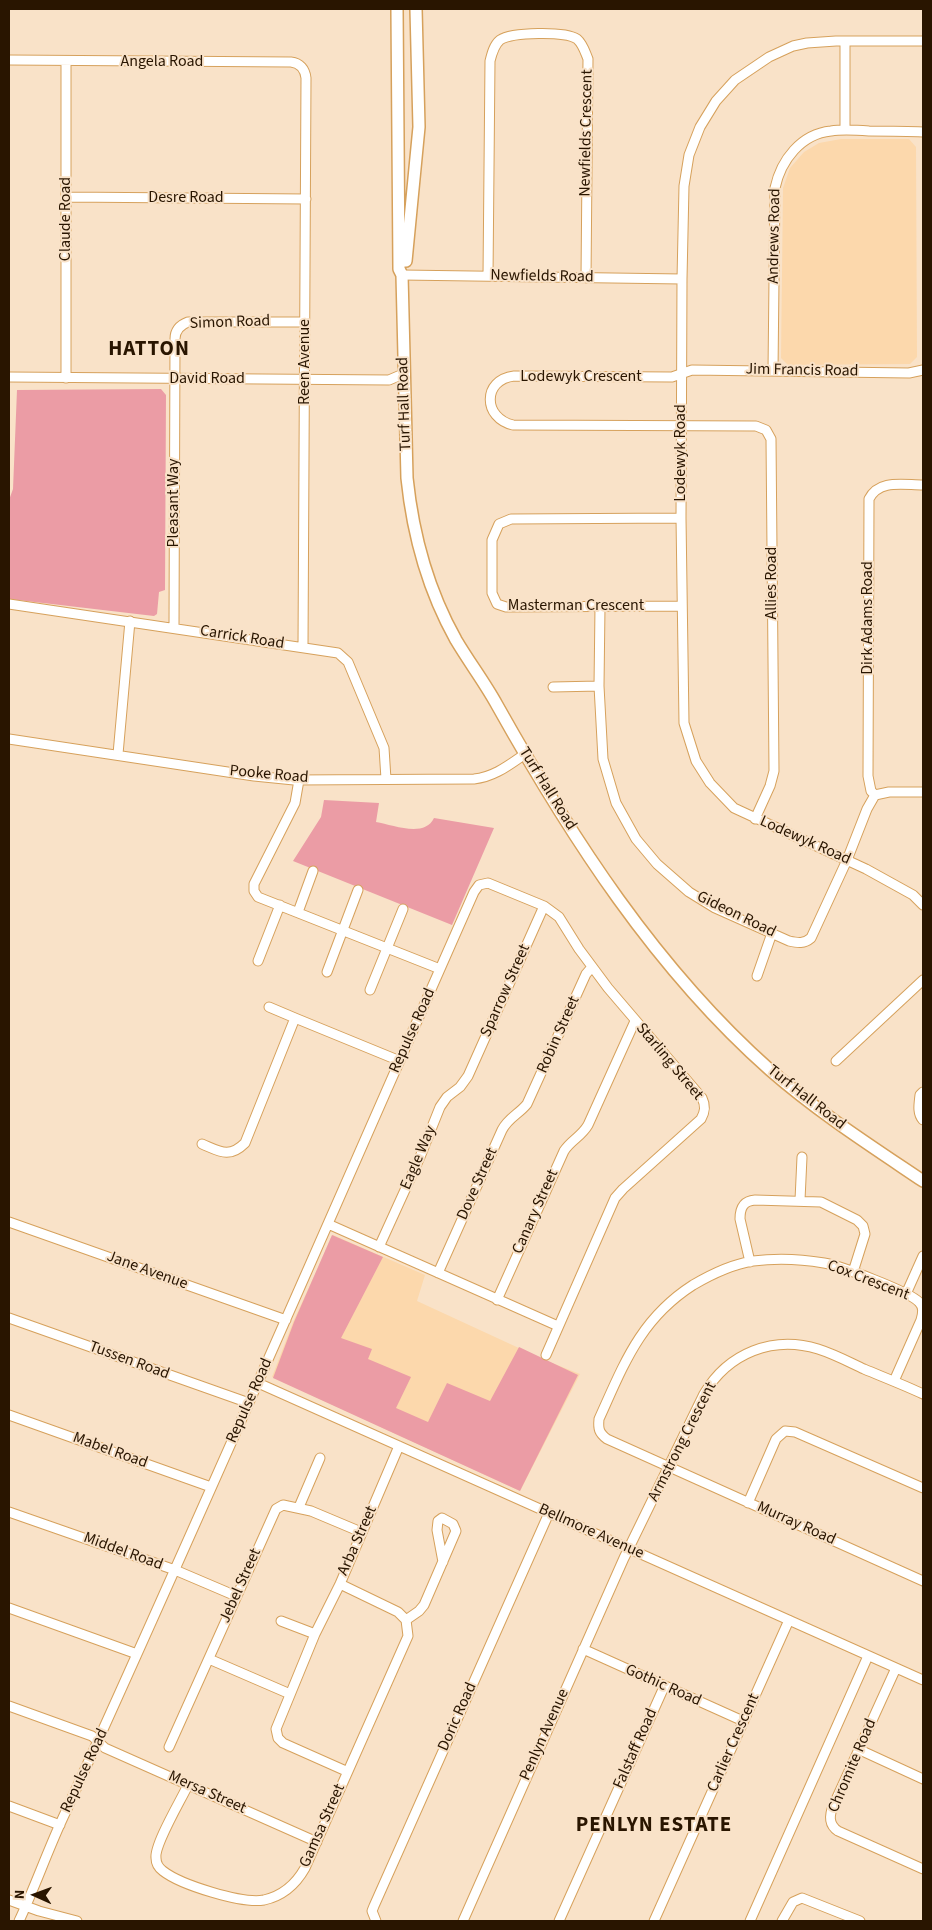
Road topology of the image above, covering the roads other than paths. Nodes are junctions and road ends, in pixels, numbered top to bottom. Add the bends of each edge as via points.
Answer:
1 (397, 9) edge
2 (416, 9) edge
3 (845, 41) junction
4 (923, 41) edge
5 (9, 60) edge
6 (66, 61) junction
7 (306, 78) joint
8 (845, 130) junction
9 (923, 132) edge
10 (66, 197) junction
11 (306, 199) junction
12 (402, 275) junction
13 (488, 276) junction
14 (586, 278) junction
15 (682, 279) junction
16 (305, 322) junction
17 (923, 370) edge
18 (773, 371) junction
19 (403, 374) junction
20 (681, 374) junction
21 (9, 377) edge
22 (66, 378) junction
23 (174, 378) junction
24 (305, 379) junction
25 (681, 425) junction
26 (923, 486) edge
27 (681, 518) junction
28 (9, 604) edge
29 (681, 606) junction
30 (600, 607) junction
31 (130, 622) junction
32 (174, 627) junction
33 (303, 647) junction
34 (599, 686) junction
35 (553, 687) dead end
36 (9, 739) edge
37 (118, 754) junction
38 (525, 754) junction
39 (386, 779) junction
40 (298, 780) junction
41 (923, 792) edge
42 (875, 796) junction
43 (755, 818) junction
44 (847, 860) junction
45 (313, 871) dead end
46 (482, 883) joint
47 (358, 890) dead end
48 (280, 905) junction
49 (923, 905) edge
50 (544, 906) junction
51 (403, 909) dead end
52 (298, 912) junction
53 (342, 930) junction
54 (772, 933) junction
55 (387, 948) junction
56 (258, 961) dead end
57 (592, 967) junction
58 (440, 970) junction
59 (327, 972) dead end
60 (756, 976) dead end
61 (923, 980) edge
62 (370, 990) dead end
63 (269, 1007) dead end
64 (296, 1018) junction
65 (636, 1021) junction
66 (400, 1061) junction
67 (836, 1061) dead end
68 (468, 1076) joint
69 (923, 1092) edge
70 (527, 1104) joint
71 (923, 1120) edge
72 (202, 1144) dead end
73 (802, 1157) dead end
74 (923, 1181) edge
75 (800, 1200) junction
76 (9, 1222) edge
77 (328, 1224) junction
78 (379, 1247) junction
79 (923, 1256) edge
80 (750, 1262) junction
81 (438, 1272) junction
82 (853, 1272) junction
83 (906, 1294) junction
84 (497, 1300) junction
85 (9, 1318) edge
86 (286, 1320) junction
87 (558, 1326) junction
88 (546, 1355) dead end
89 (894, 1381) junction
90 (258, 1383) junction
91 (923, 1394) edge
92 (249, 1404) junction
93 (9, 1415) edge
94 (399, 1446) junction
95 (320, 1458) dead end
96 (669, 1468) junction
97 (212, 1488) junction
98 (923, 1488) edge
99 (748, 1502) junction
100 (299, 1508) junction
101 (9, 1512) edge
102 (549, 1513) junction
103 (361, 1532) junction
104 (628, 1548) junction
105 (443, 1562) dead end
106 (175, 1570) junction
107 (923, 1581) edge
108 (340, 1584) junction
109 (236, 1596) junction
110 (9, 1608) edge
111 (406, 1620) junction
112 (789, 1620) junction
113 (281, 1621) dead end
114 (315, 1634) junction
115 (583, 1649) junction
116 (137, 1654) junction
117 (868, 1656) junction
118 (209, 1660) junction
119 (896, 1668) junction
120 (923, 1680) edge
121 (664, 1687) junction
122 (290, 1694) junction
123 (9, 1706) edge
124 (744, 1721) junction
125 (98, 1742) junction
126 (169, 1747) dead end
127 (860, 1750) junction
128 (346, 1771) junction
129 (923, 1779) edge
130 (188, 1785) junction
131 (9, 1806) edge
132 (60, 1825) junction
133 (317, 1842) junction
134 (923, 1869) edge
135 (9, 1900) edge
136 (26, 1907) junction
137 (19, 1921) edge
138 (76, 1921) edge
139 (376, 1921) edge
140 (463, 1921) edge
141 (559, 1921) edge
142 (654, 1921) edge
143 (750, 1921) edge
144 (782, 1921) edge
145 (860, 1921) edge

1 - 12 main road, Turf Hall Road via 399,269
2 - 12 main road, Turf Hall Road via 419,127 406,266
3 - 4 street, Lodewyk Road
3 - 8 street
3 - 15 street, Lodewyk Road via 806,43 782,51 745,72 716,101 700,127 686,169
5 - 6 street, Angela Road
6 - 7 street, Angela Road via 291,62 302,68
6 - 10 street, Claude Road
7 - 11 street, Reen Avenue
8 - 9 street, Andrews Road
8 - 18 street, Andrews Road via 821,133 803,142 789,156 778,175 775,188
10 - 11 street, Desre Road
10 - 22 street, Claude Road
11 - 16 street, Reen Avenue
12 - 13 street, Newfields Road
12 - 19 main road, Turf Hall Road
13 - 14 street, Newfields Road
13 - 14 street, Newfields Crescent via 492,53 500,41 514,35 563,35 579,40 588,59
14 - 15 street, Newfields Road
15 - 20 street, Lodewyk Road
16 - 23 street, Simon Road via 185,324 175,335
16 - 24 street, Reen Avenue
17 - 18 street, Jim Francis Road via 910,373
18 - 20 street, Jim Francis Road via 691,370
19 - 24 street, David Road via 389,380
19 - 38 main road, Turf Hall Road via 407,478 421,559 445,620
20 - 25 street, Lodewyk Road
20 - 25 street, Lodewyk Crescent via 672,377 508,377 496,384 490,400 495,415 513,425
21 - 22 street, David Road
22 - 23 street, David Road
23 - 24 street, David Road
23 - 32 street, Pleasant Way
24 - 33 street, Reen Avenue
25 - 27 street, Lodewyk Road
25 - 43 street, Allies Road via 756,426 766,430 771,439 774,771
26 - 42 street, Dirk Adams Road via 884,484 873,490 869,499 868,776
27 - 29 street, Lodewyk Road
27 - 30 street, Masterman Crescent via 511,519 499,524 492,540 492,593 497,604 506,607
28 - 31 street, Carrick Road
29 - 30 street, Masterman Crescent
29 - 43 street, Lodewyk Road via 684,723 696,761 710,783 734,808
30 - 34 street, Gideon Road
31 - 32 street, Carrick Road
31 - 37 street
32 - 33 street, Carrick Road
33 - 39 street, Carrick Road via 335,652 348,662 384,748
34 - 35 street
34 - 54 street, Gideon Road via 603,759 616,803 636,839 657,864 689,892 715,908
36 - 37 street, Pooke Road
37 - 40 street, Pooke Road
38 - 39 street, Pooke Road via 483,778
38 - 74 main road, Turf Hall Road via 610,887 666,962 718,1020 771,1071 813,1105
39 - 40 street, Pooke Road
40 - 48 street via 293,808 253,888 258,897
41 - 42 street via 889,792
42 - 44 street, Gideon Road
43 - 44 street, Lodewyk Road
44 - 49 street, Lodewyk Road via 913,895
44 - 54 street, Gideon Road via 811,938 798,943
45 - 52 street
46 - 50 street, Starling Street via 490,883
46 - 58 street, Repulse Road via 474,892
47 - 53 street
48 - 52 street
48 - 56 street
50 - 57 street, Starling Street via 559,917
50 - 68 street, Sparrow Street
51 - 55 street
52 - 53 street
53 - 55 street
53 - 59 street
54 - 60 street
55 - 58 street
55 - 62 street
57 - 65 street, Starling Street
57 - 70 street, Robin Street
58 - 66 street, Repulse Road
61 - 67 street
63 - 64 street
64 - 66 street
64 - 72 street via 245,1144 230,1153
65 - 84 street, Canary Street via 584,1132 564,1151
65 - 87 street, Starling Street via 702,1098 704,1113 615,1198
66 - 77 street, Repulse Road
68 - 78 street, Eagle Way via 440,1107
69 - 71 street via 918,1109
70 - 81 street, Dove Street via 506,1122
73 - 75 street
75 - 80 street via 755,1200 742,1205 740,1219
75 - 82 street via 821,1202 857,1220 862,1226 865,1236
76 - 86 street, Jane Avenue
77 - 78 street
77 - 86 street, Repulse Road
78 - 81 street
79 - 83 street
80 - 82 street, Cox Crescent via 808,1261
80 - 96 street, Cox Crescent via 694,1285 656,1315 633,1346 599,1419 599,1432 607,1440
81 - 84 street
82 - 83 street, Cox Crescent
83 - 89 street, Cox Crescent via 919,1302 922,1320
84 - 87 street
85 - 92 street, Tussen Road
86 - 90 street, Repulse Road
87 - 88 street, Starling Street
89 - 91 street, Armstrong Crescent
89 - 96 street, Armstrong Crescent via 810,1347 783,1344 752,1350 727,1366 710,1384
90 - 92 street, Repulse Road
90 - 94 street, Bellmore Avenue
92 - 97 street, Repulse Road
93 - 97 street, Mabel Road
94 - 102 street, Bellmore Avenue
94 - 103 street, Arba Street
95 - 100 street
96 - 99 street, Murray Road
96 - 104 street, Armstrong Crescent
97 - 106 street, Repulse Road
98 - 99 street via 795,1432 785,1431 776,1438
99 - 107 street, Murray Road
100 - 103 street, Jebel Street
100 - 109 street, Jebel Street via 283,1505 276,1509
101 - 106 street, Middel Road
102 - 104 street, Bellmore Avenue
102 - 139 street, Doric Road via 374,1906 372,1911
103 - 108 street, Arba Street
104 - 112 street, Bellmore Avenue
104 - 115 street, Penlyn Avenue
105 - 111 street via 422,1609
106 - 109 street, Middel Road
106 - 116 street, Repulse Road
108 - 111 street via 393,1609
108 - 114 street, Arba Street
109 - 118 street, Jebel Street
110 - 116 street
111 - 128 street, Gamsa Street via 407,1640
112 - 117 street, Bellmore Avenue
112 - 124 street, Carlier Crescent
113 - 114 street
114 - 122 street, Arba Street
115 - 121 street, Gothic Road
115 - 140 street, Penlyn Avenue
116 - 125 street, Repulse Road
117 - 119 street, Bellmore Avenue
117 - 143 street
118 - 122 street
118 - 126 street, Jebel Street
119 - 120 street, Bellmore Avenue
119 - 127 street, Chromite Road
121 - 124 street, Gothic Road
121 - 141 street, Falstaff Road
122 - 128 street, Arba Street via 276,1726 278,1738
123 - 125 street, Mersa Street via 92,1736
124 - 142 street, Carlier Crescent
125 - 130 street, Mersa Street
125 - 132 street, Repulse Road
127 - 129 street
127 - 134 street, Chromite Road via 831,1811 832,1825 838,1832
128 - 133 street, Gamsa Street
130 - 133 street, Mersa Street
130 - 133 street, Gamsa Street via 156,1854 160,1868 173,1877 229,1897 254,1901 270,1898 296,1881
131 - 132 street
132 - 136 street, Repulse Road
135 - 136 street
136 - 137 street, Repulse Road
136 - 138 street
144 - 145 street via 793,1902 802,1898

